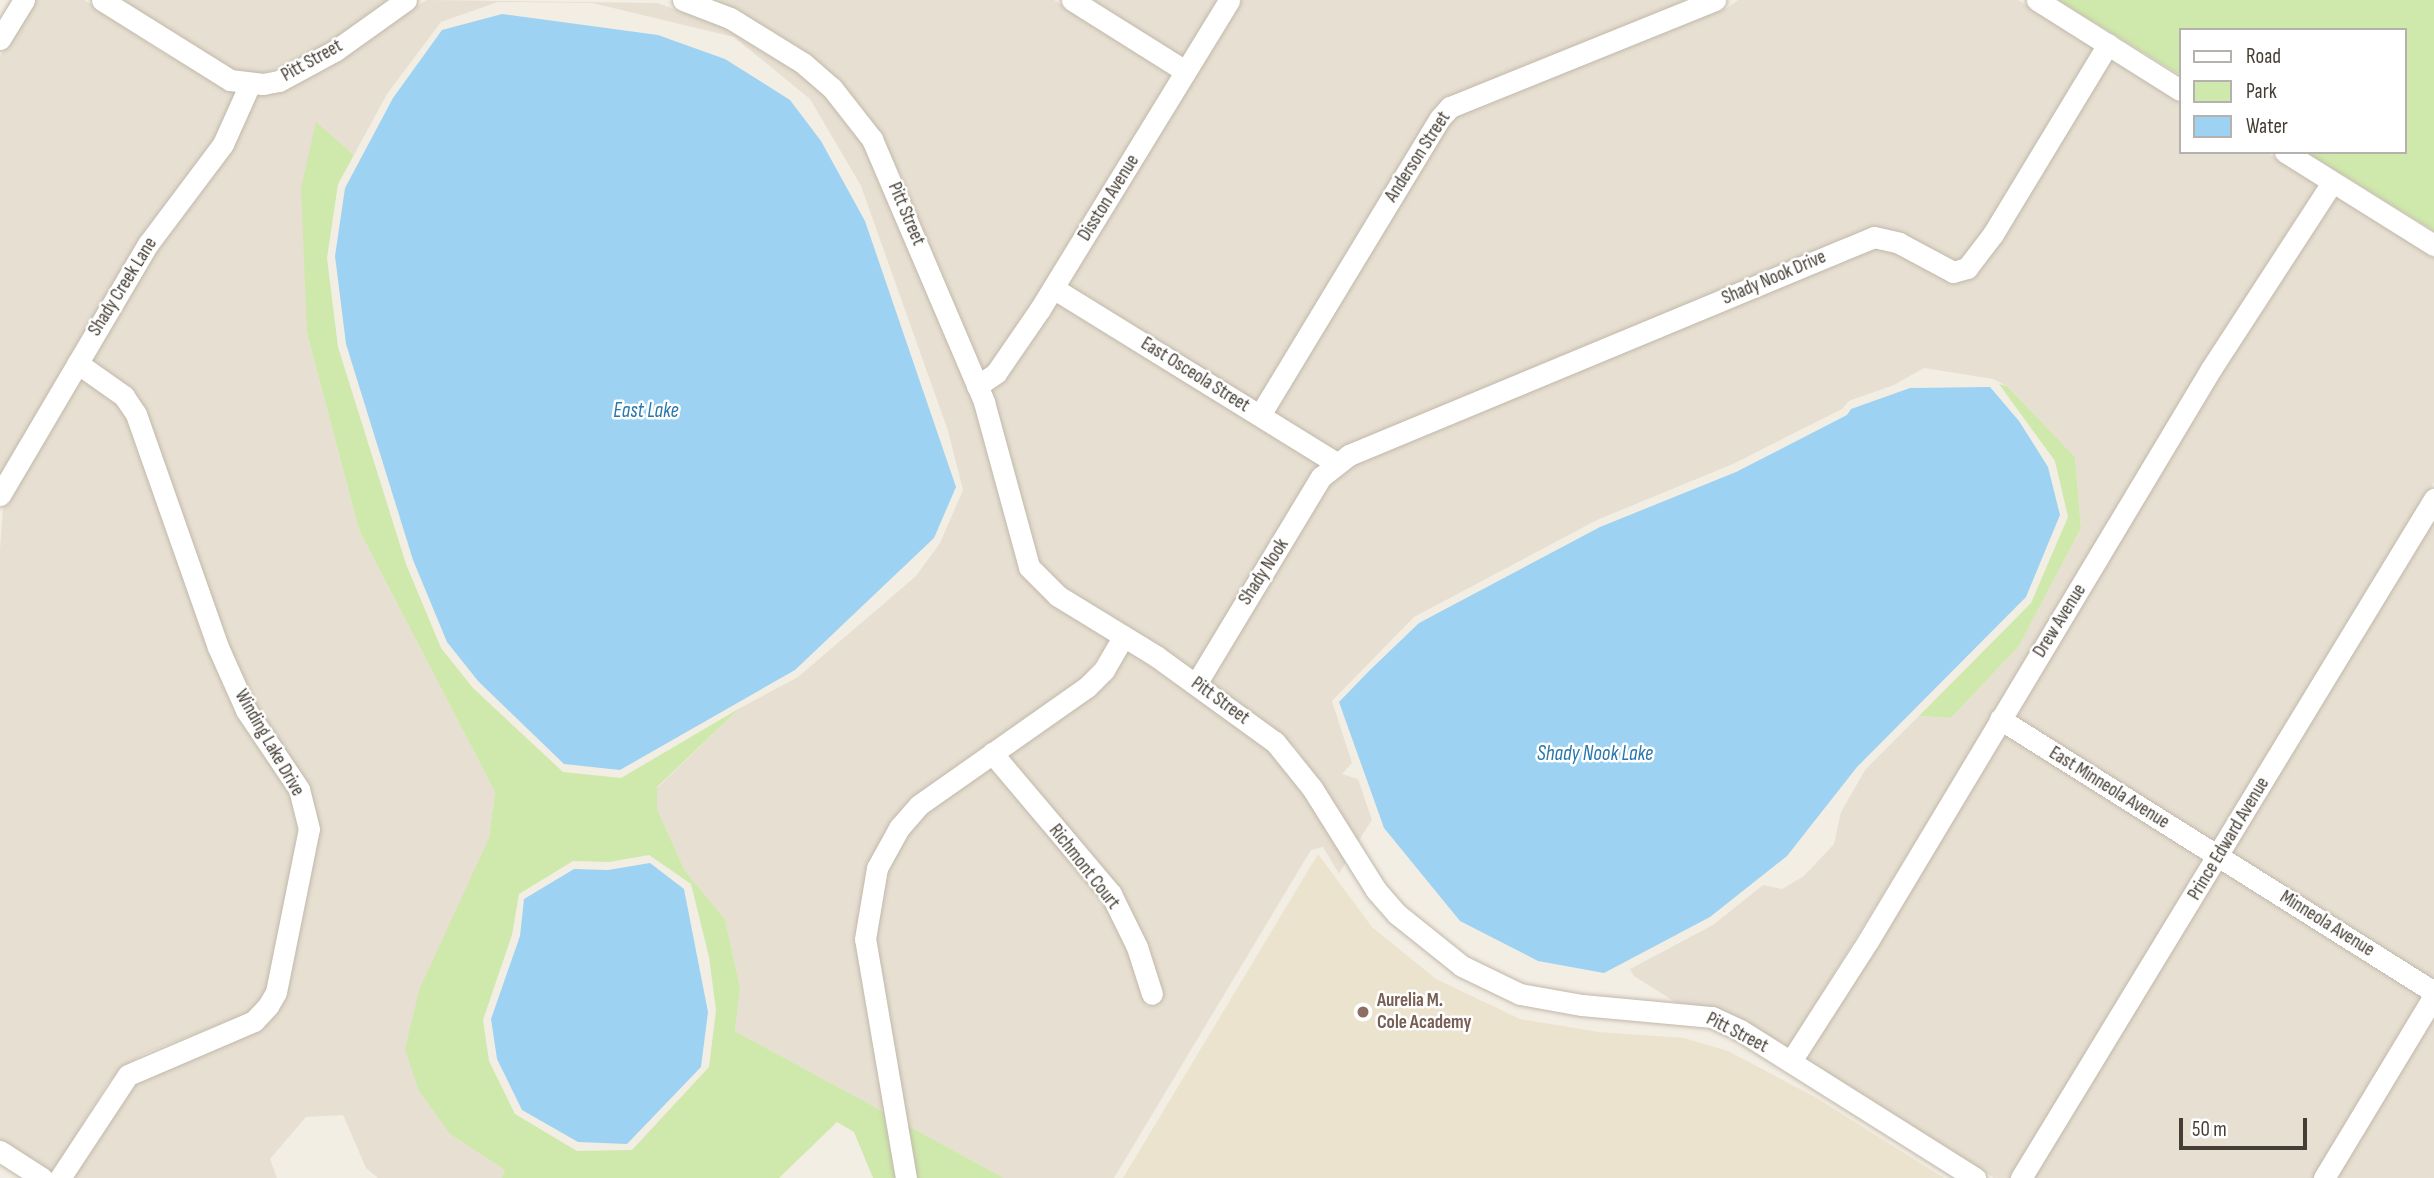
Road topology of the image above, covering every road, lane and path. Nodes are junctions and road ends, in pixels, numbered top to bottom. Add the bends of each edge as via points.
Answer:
1 (24, 0) edge
2 (102, 0) edge
3 (406, 0) edge
4 (683, 0) edge
5 (1072, 0) edge
6 (1229, 0) edge
7 (1715, 0) edge
8 (2037, 0) edge
9 (0, 39) edge
10 (2108, 44) junction
11 (1185, 71) junction
12 (250, 84) junction
13 (2178, 89) edge
14 (2288, 154) edge
15 (2332, 183) junction
16 (2434, 245) edge
17 (1053, 288) junction
18 (77, 363) junction
19 (977, 386) junction
20 (1260, 415) junction
21 (1336, 463) junction
22 (0, 495) edge
23 (2434, 499) edge
24 (1124, 636) junction
25 (1196, 684) junction
26 (2000, 719) junction
27 (992, 753) junction
28 (2219, 856) junction
29 (1152, 994) dead end
30 (2434, 994) edge
31 (1791, 1061) junction
32 (0, 1151) edge
33 (42, 1178) edge
34 (60, 1178) edge
35 (906, 1178) edge
36 (1975, 1178) edge
37 (2021, 1178) edge
38 (2324, 1178) edge

1 - 9 street
2 - 12 street, Pitt Street via 230,80
3 - 12 street, Pitt Street via 316,62 279,81
4 - 19 street, Pitt Street via 769,40 832,88 854,112 892,181
5 - 11 street
6 - 11 street, Disston Avenue
7 - 20 street, Anderson Street via 1450,107
8 - 10 street
10 - 13 street
10 - 21 street, Shady Nook Drive via 1993,234 1967,268 1953,272 1899,243 1874,237
11 - 17 street, Disston Avenue
12 - 18 street, Shady Creek Lane via 223,144 148,244
14 - 15 street
15 - 16 street
15 - 26 street, Drew Avenue via 2211,369
17 - 19 street, Disston Avenue via 1007,359
17 - 20 street, East Osceola Street
18 - 22 street, Shady Creek Lane
18 - 34 street, Winding Lake Drive via 124,396 136,414 218,647 246,710 299,789 309,829 276,992 268,1006 254,1021 128,1075
19 - 24 street, Pitt Street via 1027,563 1058,596
20 - 21 street, East Osceola Street
21 - 25 street, Shady Nook via 1321,477
23 - 28 street, Prince Edward Avenue
24 - 25 street, Pitt Street
24 - 27 street via 1104,670 1087,687
25 - 31 street, Pitt Street via 1289,756 1376,890 1429,943 1462,966 1493,983 1544,1000 1712,1017
26 - 28 street, East Minneola Avenue
26 - 31 street, Drew Avenue
27 - 29 street, Richmont Court via 1111,894 1137,947
27 - 35 street via 919,805 887,847 871,885 865,939
28 - 30 street, Minneola Avenue
28 - 37 street, Prince Edward Avenue
30 - 38 street
31 - 36 street, Pitt Street
32 - 33 street

